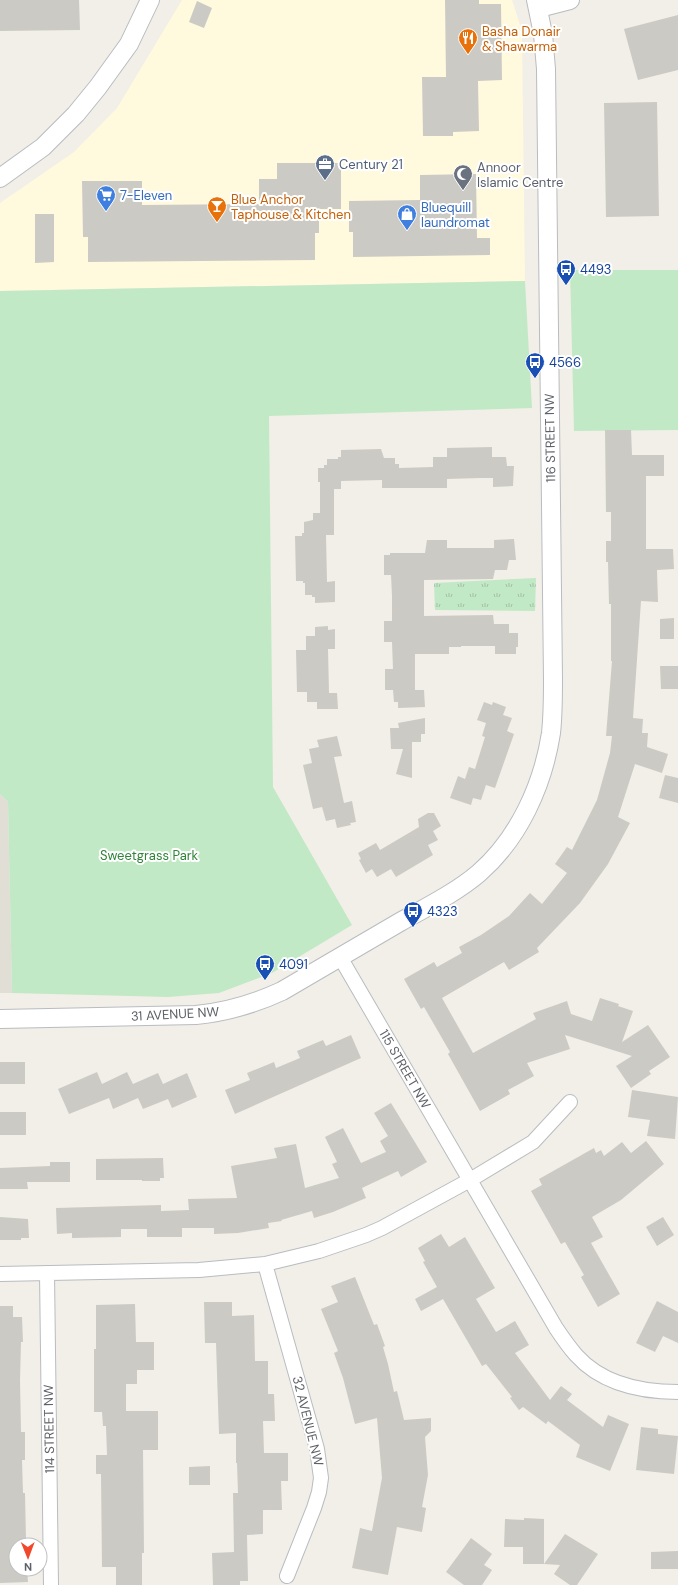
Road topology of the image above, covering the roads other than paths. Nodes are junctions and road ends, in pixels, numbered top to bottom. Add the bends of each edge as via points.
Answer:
1 (150, 0) edge
2 (570, 0) edge
3 (538, 4) edge
4 (0, 178) edge
5 (497, 854) joint
6 (340, 957) junction
7 (0, 1019) edge
8 (570, 1102) dead end
9 (470, 1180) junction
10 (264, 1264) junction
11 (47, 1273) junction
12 (0, 1274) edge
13 (678, 1392) edge
14 (287, 1576) dead end
15 (51, 1585) edge

1 - 4 street via 128,44 76,114 43,147
2 - 3 street
3 - 5 street, 116 STREET NW via 546,64 553,707 551,732 540,778 516,829
5 - 6 street, 31 AVENUE NW via 479,873 460,886
6 - 7 street, 31 AVENUE NW via 271,996 222,1012 196,1015
6 - 9 street, 115 STREET NW
8 - 9 street via 533,1142
9 - 10 street via 397,1221 366,1235 319,1251
9 - 13 street, 115 STREET NW via 556,1328 576,1355 611,1380 627,1386
10 - 11 street via 199,1270
10 - 14 street, 32 AVENUE NW via 317,1449 321,1478 314,1508
11 - 12 street
11 - 15 street, 114 STREET NW

